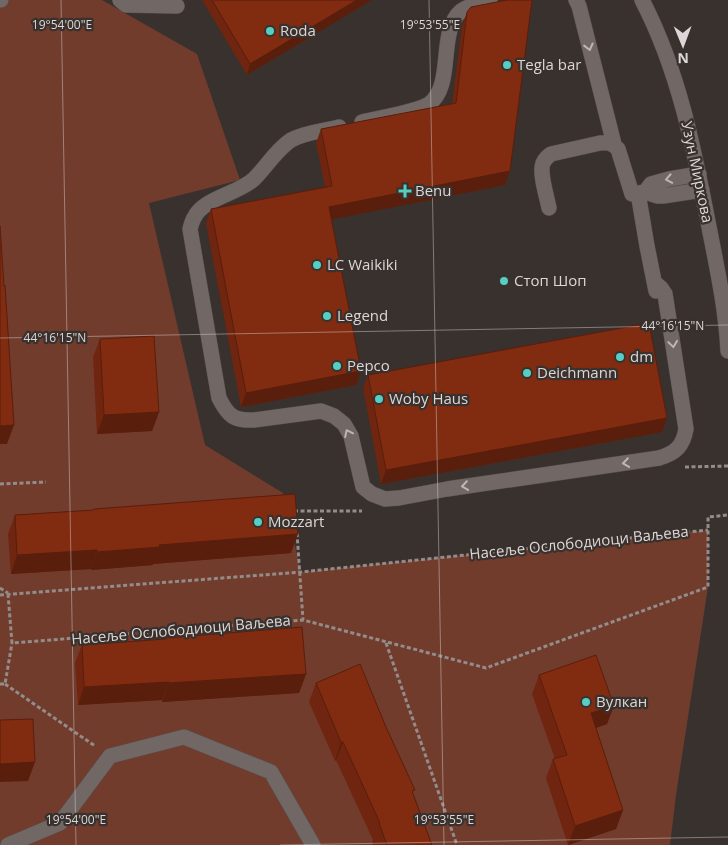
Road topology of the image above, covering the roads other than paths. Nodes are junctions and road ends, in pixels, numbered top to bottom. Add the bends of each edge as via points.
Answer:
1 (120, 0) edge
2 (490, 0) edge
3 (576, 0) edge
4 (642, 0) edge
5 (177, 6) dead end
6 (614, 144) junction
7 (699, 174) junction
8 (702, 190) junction
9 (641, 193) junction
10 (549, 208) dead end
11 (654, 282) junction
12 (658, 302) dead end
13 (728, 351) edge
14 (8, 845) edge
15 (313, 845) edge

1 - 5 street via 126,5
11 -> 2 street via 665,294 686,429 678,448 659,458 385,499 363,487 351,436 334,416 321,411 243,420 225,410 219,398 192,243 190,229 194,217 201,208 253,180 292,140 427,105 440,89 455,18 470,6
3 -> 6 street
4 - 7 street, Узун Миркова via 674,74
6 - 9 street via 621,155 632,194
6 - 10 street via 600,143 551,154 546,158 542,170
7 - 8 street, Узун Миркова
7 -> 9 street via 659,181
8 - 9 street via 663,196
8 - 13 street, Узун Миркова via 726,322
9 - 11 street
11 - 12 street
14 - 15 street via 60,823 110,756 184,738 271,772

